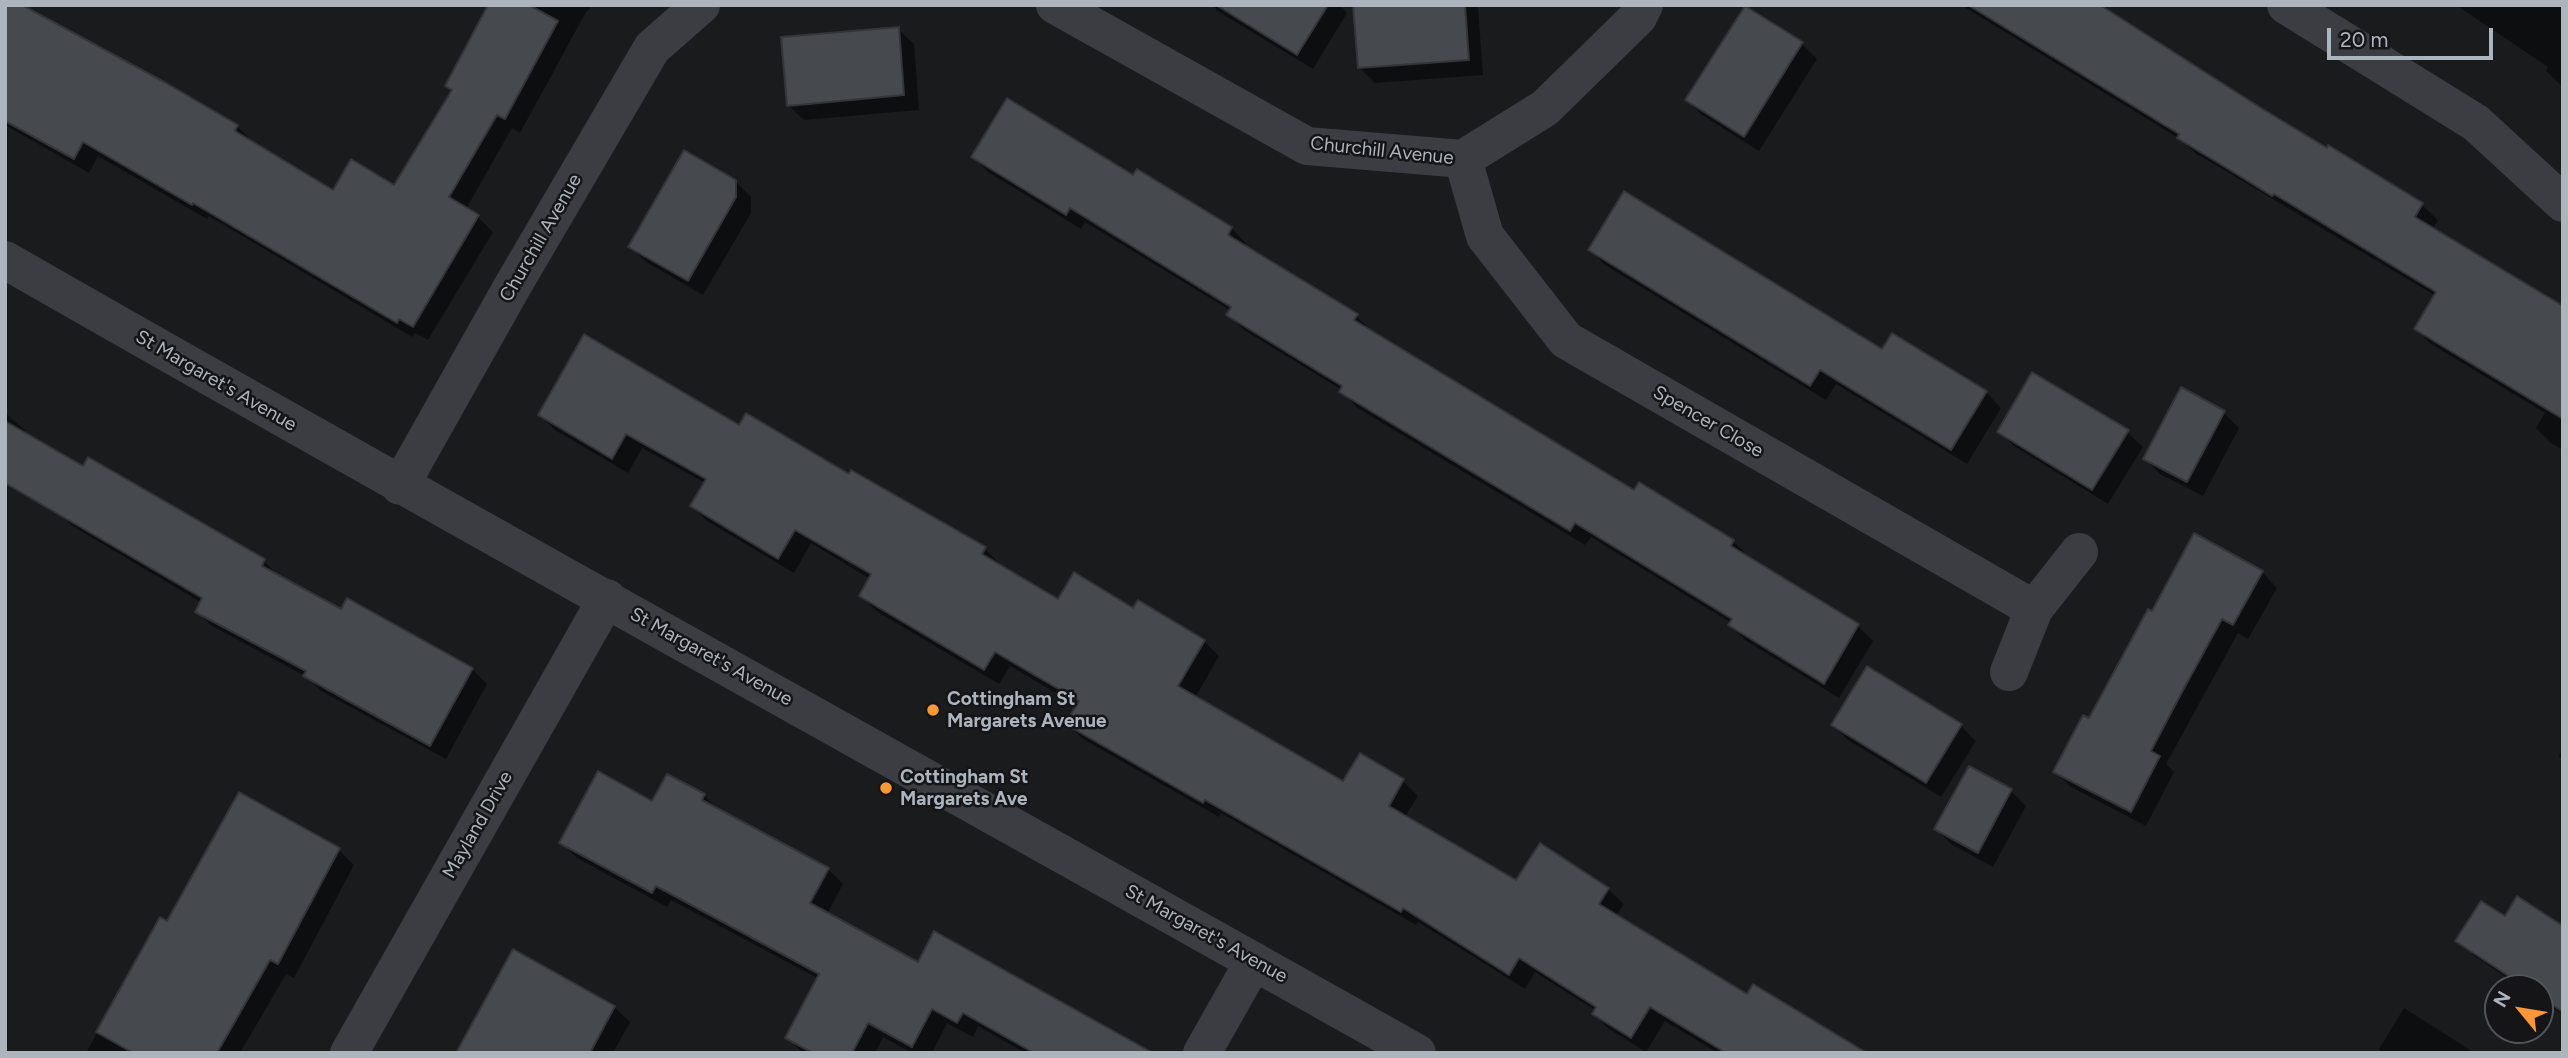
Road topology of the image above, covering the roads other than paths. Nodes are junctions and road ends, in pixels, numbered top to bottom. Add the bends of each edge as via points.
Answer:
1 (701, 5) edge
2 (1055, 5) edge
3 (1644, 5) edge
4 (2286, 5) edge
5 (1463, 159) junction
6 (2563, 204) edge
7 (5, 260) edge
8 (400, 486) junction
9 (2079, 552) dead end
10 (607, 598) junction
11 (2034, 610) junction
12 (2009, 672) dead end
13 (1254, 961) junction
14 (349, 1053) edge
15 (1202, 1053) edge
16 (1417, 1053) edge

1 - 8 street, Churchill Avenue via 652,48
2 - 5 street, Churchill Avenue via 1307,146
3 - 5 street, Churchill Avenue via 1639,17 1545,108
4 - 6 street via 2476,123
5 - 11 street, Spencer Close via 1485,236 1566,340
7 - 8 street, St Margaret's Avenue
8 - 10 street, St Margaret's Avenue
9 - 11 street
10 - 13 street, St Margaret's Avenue
10 - 14 street, Mayland Drive
11 - 12 street
13 - 15 street
13 - 16 street, St Margaret's Avenue

